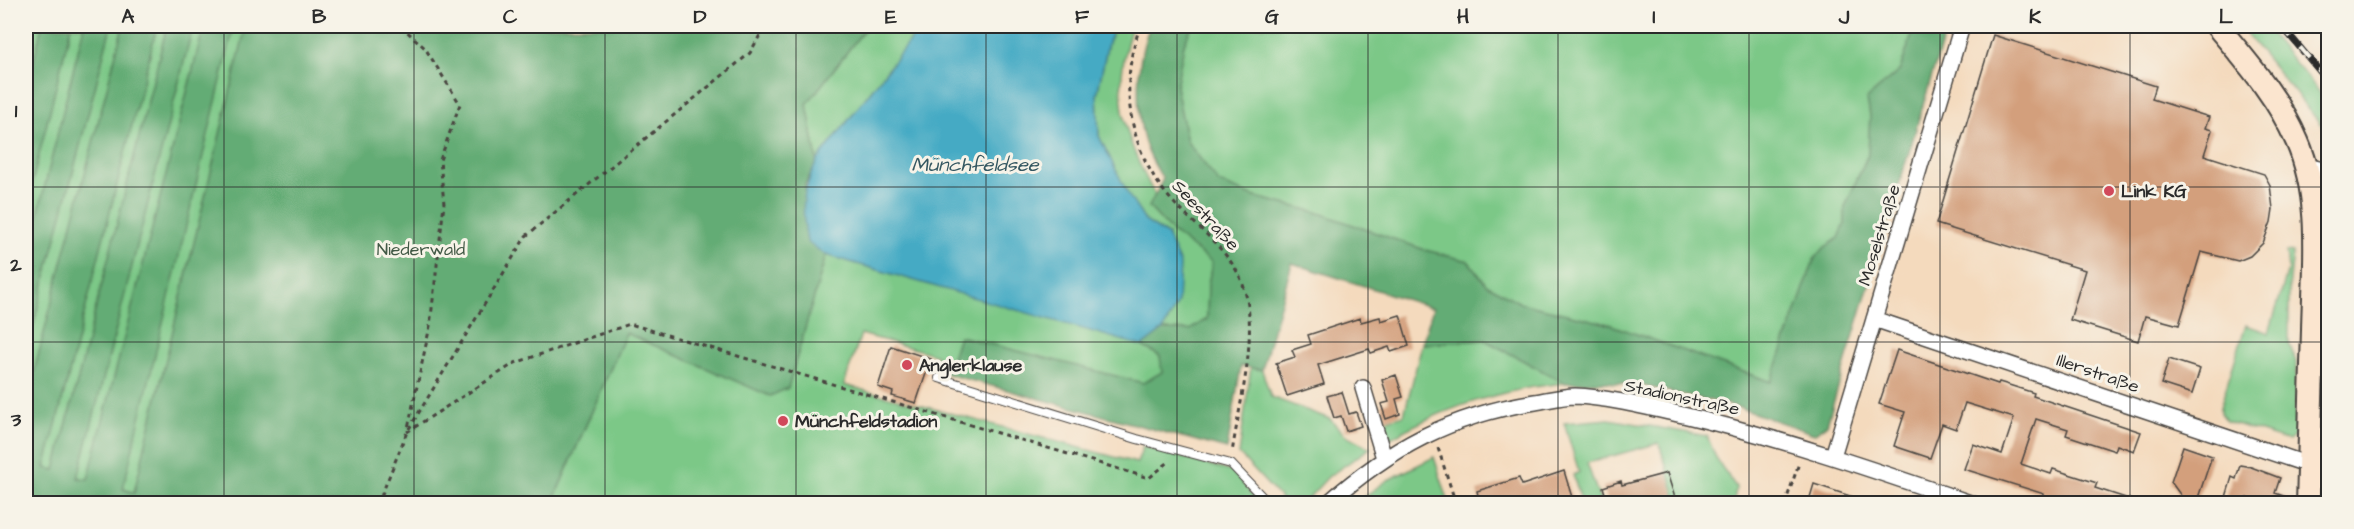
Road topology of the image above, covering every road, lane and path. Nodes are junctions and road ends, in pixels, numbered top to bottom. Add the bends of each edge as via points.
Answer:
1 (401, 26) edge
2 (765, 26) edge
3 (1140, 26) edge
4 (1962, 26) edge
5 (2217, 26) edge
6 (2306, 166) junction
7 (2328, 171) edge
8 (1874, 319) junction
9 (939, 378) dead end
10 (1363, 388) dead end
11 (1433, 431) junction
12 (407, 432) junction
13 (1804, 448) junction
14 (1183, 450) junction
15 (1833, 456) junction
16 (1384, 458) junction
17 (1231, 464) junction
18 (2316, 471) edge
19 (378, 504) edge
20 (1269, 504) edge
21 (1327, 504) edge
22 (1456, 504) edge
23 (1785, 504) edge
24 (1973, 504) edge
25 (2308, 504) edge

1 - 12 path via 425,48 460,104 440,160 444,204 431,315
2 - 12 path via 750,53 526,236
3 - 17 path, Seestraße via 1131,61 1128,100 1144,159 1159,188 1224,253 1245,290 1249,319 1247,362
4 - 8 street, Moselstraße
5 - 6 street via 2269,89 2298,142
6 - 7 street
6 - 18 street via 2315,229
8 - 15 street, Moselstraße
8 - 18 street, Illerstraße
9 - 14 lane
10 - 16 street
11 - 13 street, Stadionstraße via 1518,404 1575,396 1648,407
11 - 16 street, Stadionstraße
11 - 22 path
12 - 14 path via 514,363 630,324 1149,478
12 - 19 path
13 - 15 street, Stadionstraße
13 - 23 path
14 - 17 lane
15 - 24 street, Stadionstraße
16 - 21 street, Stadionstraße
17 - 20 lane
18 - 25 street

